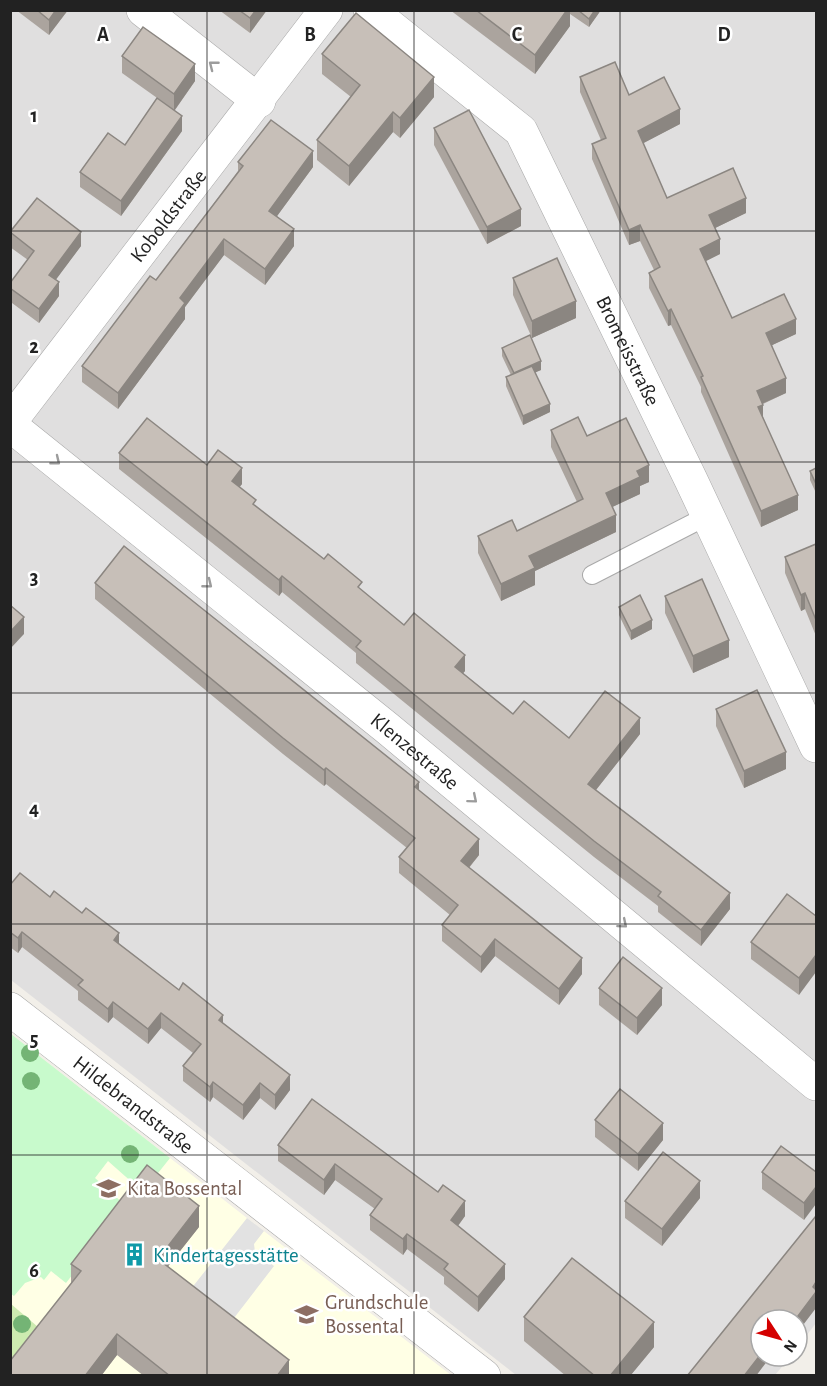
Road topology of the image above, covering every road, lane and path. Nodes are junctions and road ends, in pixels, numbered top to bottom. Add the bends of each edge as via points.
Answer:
1 (143, 10) edge
2 (326, 10) edge
3 (370, 10) edge
4 (259, 102) junction
5 (10, 424) edge
6 (708, 516) junction
7 (592, 575) dead end
8 (816, 746) edge
9 (10, 1009) edge
10 (816, 1084) edge
11 (484, 1376) edge

4 -> 1 street
2 - 4 street, Koboldstraße
3 - 6 street, Bromeisstraße via 521,131
4 - 5 street, Koboldstraße
5 -> 10 street, Klenzestraße via 387,728
6 - 7 lane
6 - 8 street, Bromeisstraße
9 - 11 street, Hildebrandstraße

